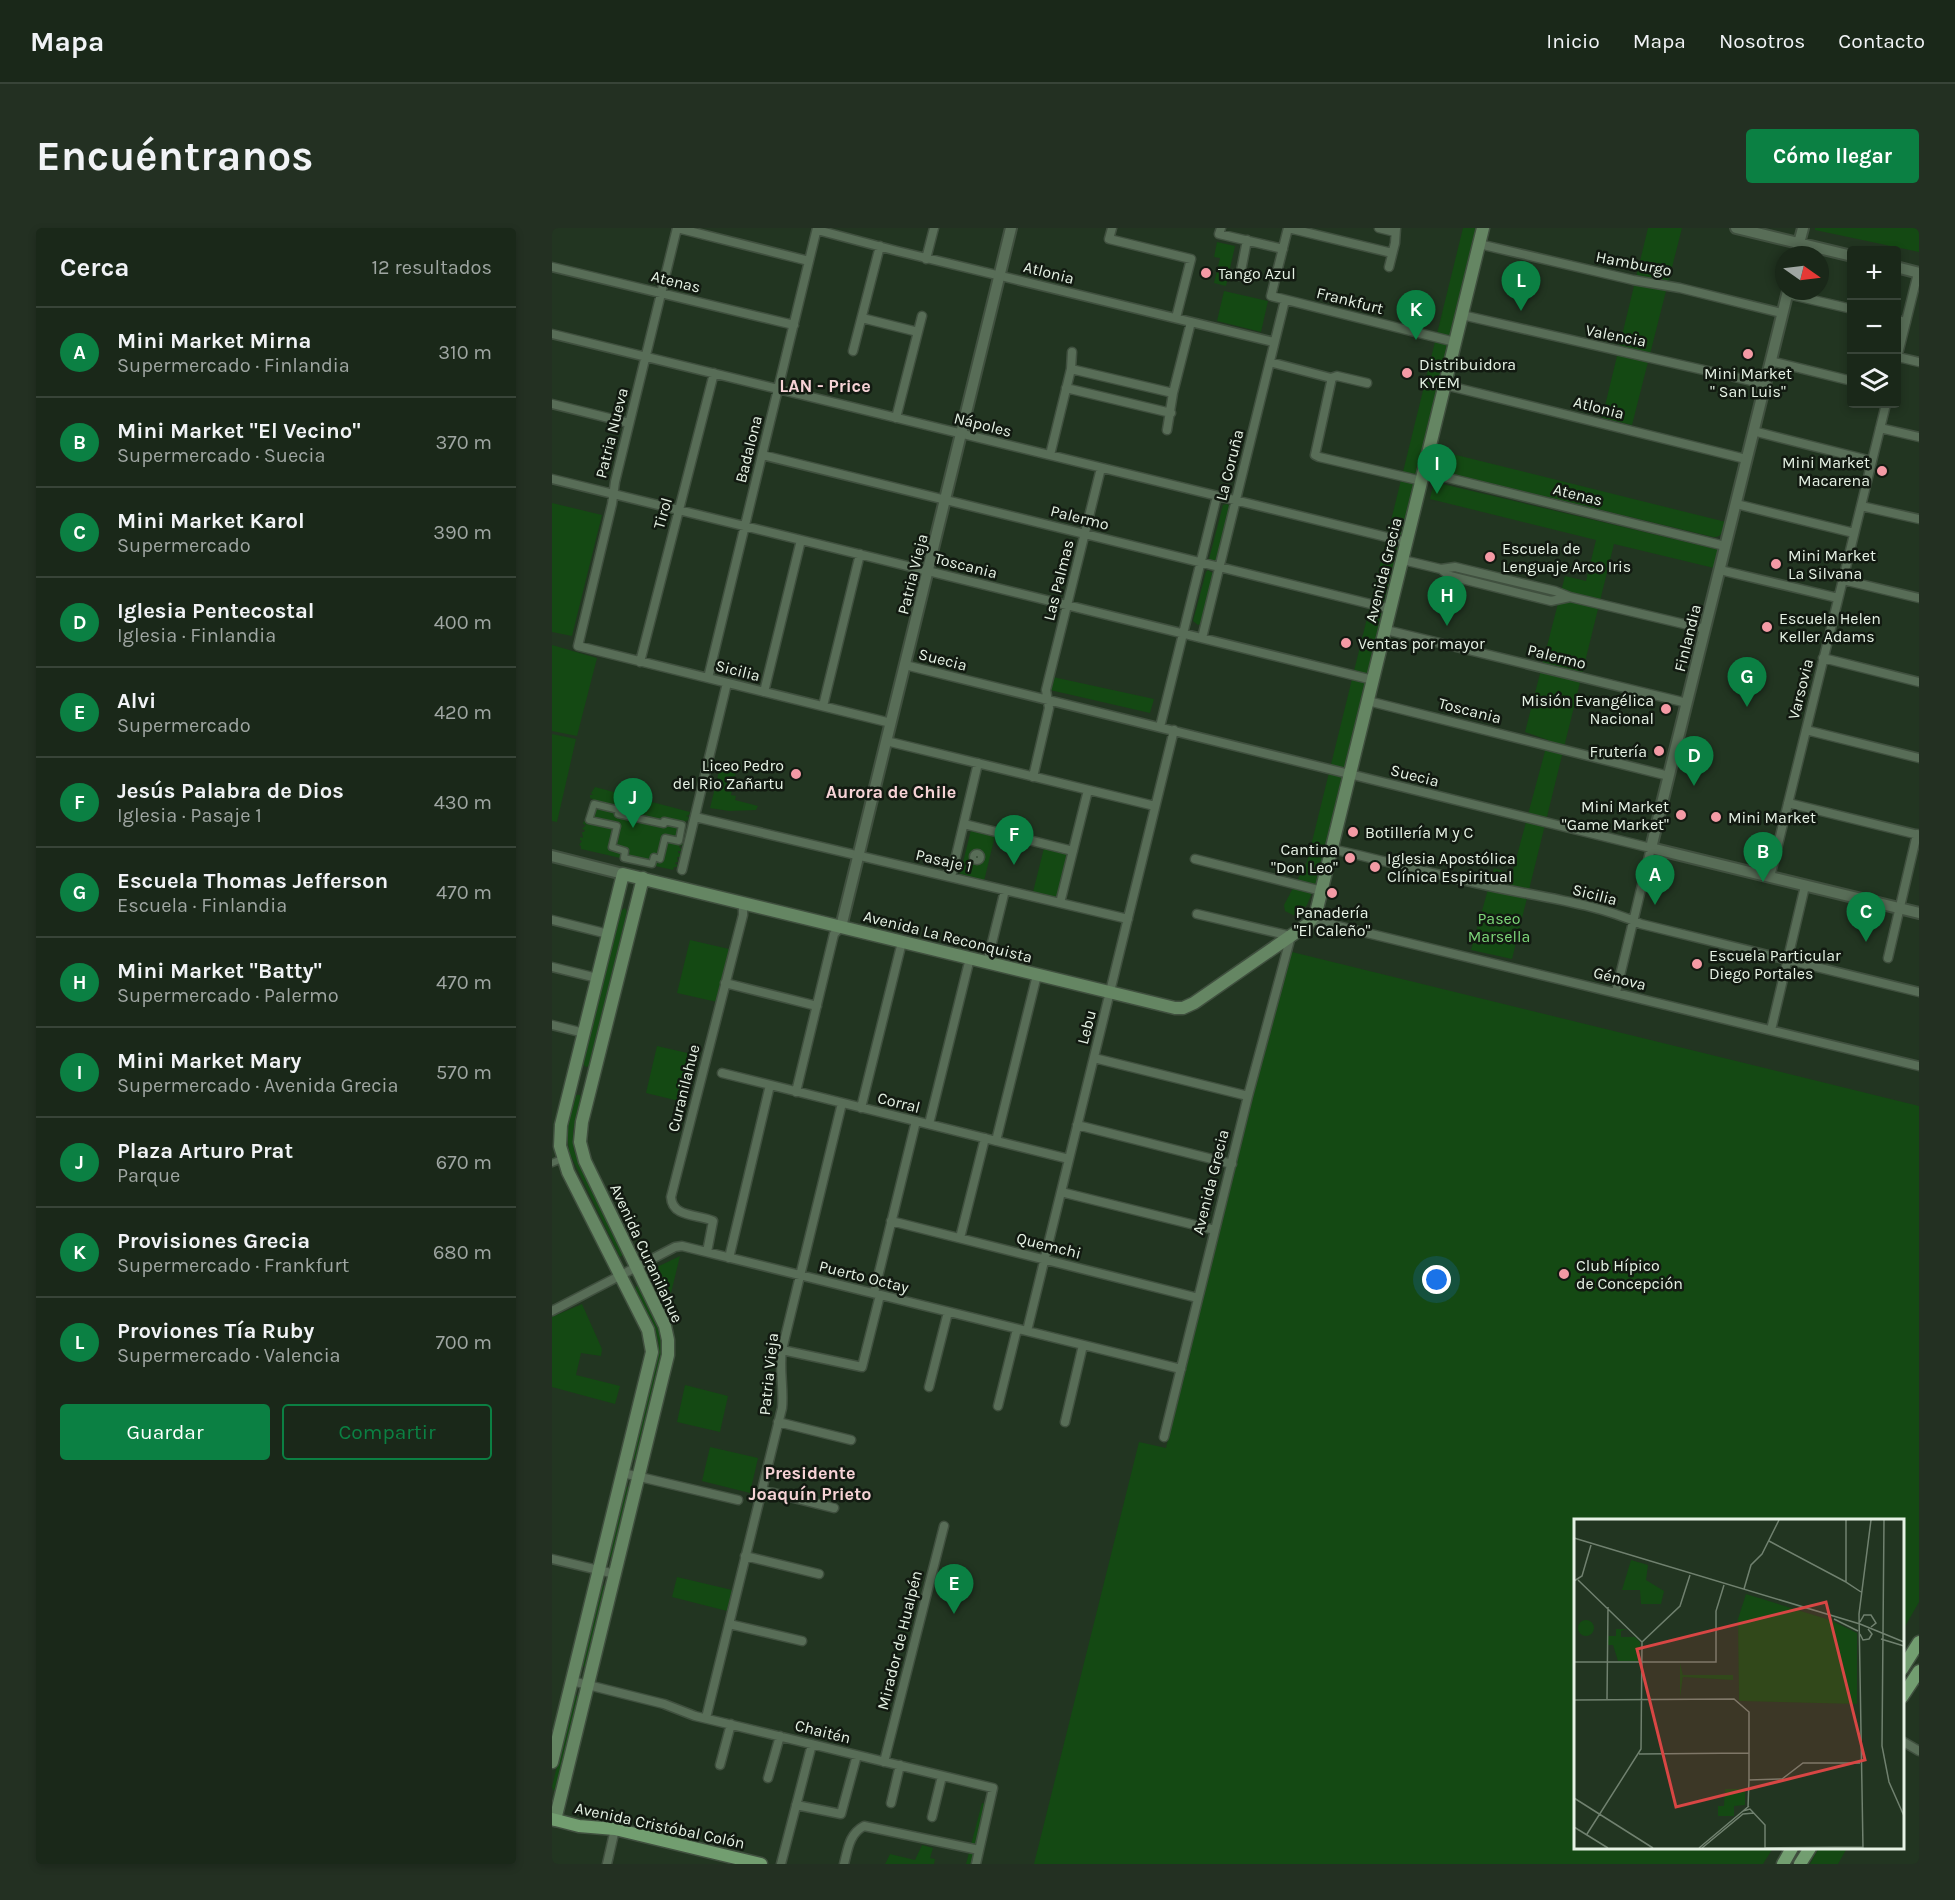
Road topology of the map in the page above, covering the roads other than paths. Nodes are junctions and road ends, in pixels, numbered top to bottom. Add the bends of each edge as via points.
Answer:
1 (677, 228) edge
2 (934, 228) edge
3 (1011, 228) edge
4 (1112, 228) edge
5 (1288, 228) edge
6 (1379, 228) edge
7 (1483, 228) edge
8 (1736, 228) edge
9 (1803, 228) edge
10 (817, 229) edge
11 (1395, 230) edge
12 (1220, 231) edge
13 (1247, 240) junction
14 (1799, 243) junction
15 (1479, 244) junction
16 (880, 246) junction
17 (1798, 246) edge
18 (1283, 249) junction
19 (1392, 253) junction
20 (1847, 255) edge
21 (926, 259) junction
22 (809, 261) junction
23 (552, 267) edge
24 (1389, 267) dead end
25 (1901, 268) edge
26 (1919, 273) edge
27 (1000, 276) junction
28 (1240, 276) dead end
29 (661, 293) junction
30 (1285, 300) junction
31 (1785, 300) edge
32 (1817, 300) edge
33 (1847, 308) edge
34 (1782, 313) junction
35 (1462, 315) junction
36 (922, 316) dead end
37 (862, 318) junction
38 (1176, 318) junction
39 (1901, 321) edge
40 (1191, 322) junction
41 (1906, 322) junction
42 (794, 325) junction
43 (918, 332) junction
44 (552, 334) edge
45 (1274, 342) junction
46 (1455, 342) junction
47 (853, 351) dead end
48 (1072, 352) dead end
49 (1898, 354) edge
50 (646, 357) junction
51 (1901, 360) edge
52 (1770, 361) junction
53 (1270, 362) junction
54 (1919, 362) edge
55 (1071, 369) junction
56 (714, 373) junction
57 (1331, 378) junction
58 (1847, 380) edge
59 (1367, 383) dead end
60 (1765, 384) junction
61 (1445, 385) junction
62 (1066, 388) junction
63 (778, 389) junction
64 (1173, 393) junction
65 (552, 404) edge
66 (1885, 408) edge
67 (1171, 413) junction
68 (896, 418) junction
69 (629, 423) junction
70 (1880, 428) junction
71 (1167, 429) dead end
72 (1753, 431) junction
73 (961, 434) junction
74 (1919, 437) edge
75 (762, 455) junction
76 (1050, 455) junction
77 (1746, 459) junction
78 (1872, 461) junction
79 (1101, 468) junction
80 (1423, 476) junction
81 (552, 479) edge
82 (612, 494) junction
83 (1216, 496) junction
84 (945, 500) junction
85 (1236, 501) junction
86 (1736, 504) junction
87 (1861, 506) junction
88 (678, 510) junction
89 (1919, 519) edge
90 (745, 526) junction
91 (1854, 532) junction
92 (1085, 534) junction
93 (801, 540) junction
94 (1407, 542) junction
95 (1725, 546) junction
96 (860, 554) junction
97 (1402, 560) junction
98 (1200, 562) junction
99 (1220, 567) junction
100 (928, 570) junction
101 (1720, 570) junction
102 (1843, 580) junction
103 (1838, 598) junction
104 (1919, 598) edge
105 (1068, 605) junction
106 (1391, 609) junction
107 (1705, 629) junction
108 (1386, 630) junction
109 (1183, 633) junction
110 (1202, 638) junction
111 (578, 646) joint
112 (1824, 658) junction
113 (640, 662) junction
114 (905, 665) junction
115 (708, 678) junction
116 (1373, 680) junction
117 (1919, 682) edge
118 (727, 683) junction
119 (764, 692) junction
120 (1047, 700) junction
121 (1368, 701) junction
122 (1687, 703) junction
123 (823, 706) junction
124 (891, 723) junction
125 (1160, 727) junction
126 (1174, 730) junction
127 (1806, 730) junction
128 (886, 741) junction
129 (1919, 758) edge
130 (978, 763) junction
131 (1351, 774) junction
132 (1669, 776) junction
133 (1033, 777) junction
134 (1088, 790) junction
135 (1788, 803) junction
136 (1155, 806) junction
137 (695, 817) junction
138 (964, 824) junction
139 (1918, 834) edge
140 (679, 841) joint
141 (1652, 848) junction
142 (1332, 849) junction
143 (1073, 851) junction
144 (858, 855) junction
145 (552, 856) edge
146 (1195, 859) dead end
147 (682, 870) dead end
148 (623, 874) junction
149 (1770, 877) junction
150 (643, 878) junction
151 (951, 878) junction
152 (1805, 886) junction
153 (1005, 890) junction
154 (1322, 891) junction
155 (743, 903) junction
156 (1060, 903) junction
157 (1900, 909) junction
158 (1919, 913) edge
159 (1197, 914) dead end
160 (552, 920) edge
161 (1128, 920) junction
162 (1313, 920) junction
163 (1634, 921) junction
164 (841, 927) junction
165 (608, 934) junction
166 (1291, 936) junction
167 (902, 942) junction
168 (970, 958) junction
169 (1888, 958) dead end
170 (1787, 960) junction
171 (987, 963) junction
172 (552, 967) edge
173 (1037, 975) junction
174 (597, 978) junction
175 (726, 983) junction
176 (1919, 992) edge
177 (1110, 993) junction
178 (1616, 993) junction
179 (816, 1006) junction
180 (552, 1025) edge
181 (1770, 1030) junction
182 (584, 1033) junction
183 (1094, 1058) junction
184 (1919, 1066) edge
185 (575, 1070) junction
186 (722, 1073) dead end
187 (594, 1075) junction
188 (770, 1085) junction
189 (796, 1092) junction
190 (1248, 1096) junction
191 (842, 1103) junction
192 (861, 1108) junction
193 (916, 1121) junction
194 (929, 1124) junction
195 (1077, 1125) junction
196 (985, 1138) junction
197 (996, 1141) junction
198 (1069, 1159) junction
199 (557, 1161) edge
200 (1232, 1164) junction
201 (1061, 1192) junction
202 (891, 1221) junction
203 (1215, 1230) junction
204 (960, 1238) junction
205 (707, 1252) junction
206 (729, 1258) junction
207 (1045, 1259) junction
208 (637, 1267) junction
209 (800, 1275) junction
210 (621, 1276) junction
211 (877, 1294) junction
212 (1198, 1298) junction
213 (552, 1311) edge
214 (948, 1312) junction
215 (1017, 1329) junction
216 (1027, 1331) junction
217 (1083, 1345) junction
218 (782, 1350) junction
219 (1181, 1369) junction
220 (929, 1387) dead end
221 (998, 1406) dead end
222 (778, 1422) junction
223 (1065, 1422) dead end
224 (1164, 1437) dead end
225 (851, 1440) dead end
226 (623, 1473) junction
227 (639, 1476) junction
228 (762, 1490) junction
229 (738, 1500) dead end
230 (834, 1508) dead end
231 (944, 1526) dead end
232 (745, 1556) junction
233 (552, 1559) edge
234 (599, 1570) junction
235 (615, 1574) junction
236 (819, 1574) dead end
237 (729, 1624) junction
238 (802, 1641) dead end
239 (1919, 1642) edge
240 (1904, 1666) edge
241 (1919, 1671) edge
242 (572, 1681) junction
243 (588, 1685) junction
244 (1904, 1694) edge
245 (706, 1719) junction
246 (731, 1724) junction
247 (780, 1737) junction
248 (555, 1738) edge
249 (1904, 1742) edge
250 (812, 1744) junction
251 (1919, 1751) edge
252 (857, 1755) junction
253 (552, 1762) edge
254 (884, 1762) junction
255 (720, 1765) dead end
256 (900, 1766) junction
257 (942, 1776) junction
258 (768, 1778) dead end
259 (891, 1803) dead end
260 (796, 1805) junction
261 (932, 1817) dead end
262 (554, 1820) edge
263 (615, 1829) junction
264 (1791, 1849) edge
265 (1809, 1849) edge
266 (978, 1850) junction
267 (607, 1864) edge
268 (761, 1864) edge
269 (782, 1864) edge
270 (844, 1864) edge
271 (976, 1864) edge
272 (1783, 1864) edge
273 (1800, 1864) edge

1 - 22 street
1 - 29 street, Patria Nueva
2 - 21 street
3 - 27 street, Patria Vieja
4 - 38 street via 1109,239 1191,259
5 - 18 street
5 - 19 street
6 - 11 street
7 - 15 main road, Avenida Grecia
8 - 14 street
9 - 14 street
10 - 16 street, Atlonia
10 - 22 street, Badalona
11 - 19 street
12 - 13 street
13 - 18 street
13 - 28 street
14 - 17 street
14 - 20 street
15 - 34 street, Hamburgo
15 - 35 main road, Avenida Grecia
16 - 21 street, Atlonia
16 - 37 street
18 - 30 street, Frankfurt via 1271,296
19 - 24 street
21 - 27 street, Atlonia
22 - 42 street, Badalona
23 - 29 street, Atenas
25 - 26 street
26 - 41 street
27 - 38 street, Atlonia
27 - 73 street, Patria Vieja
29 - 42 street, Atenas
29 - 50 street, Patria Nueva
30 - 45 street, La Coruña
30 - 46 street, Frankfurt
31 - 34 street, Finlandia
32 - 33 street
34 - 52 street, Finlandia
35 - 46 main road, Avenida Grecia
35 - 60 street, Valencia
36 - 43 street
37 - 43 street
37 - 47 street
38 - 40 street, Atlonia
39 - 41 street
40 - 45 street, Atlonia
40 - 64 street
41 - 49 street
42 - 63 street, Badalona
43 - 68 street
44 - 50 street, Nápoles
45 - 53 street, La Coruña
46 - 61 main road, Avenida Grecia
48 - 55 street
50 - 56 street, Nápoles
50 - 69 street, Patria Nueva
51 - 54 street
52 - 58 street
52 - 60 street, Finlandia
53 - 57 street
53 - 85 street, La Coruña
55 - 62 street
55 - 64 street
56 - 63 street, Nápoles
56 - 88 street, Tirol
57 - 59 street
57 - 80 street, Atenas via 1315,455
60 - 72 street, Finlandia
61 - 77 street, Atlonia
61 - 80 main road, Avenida Grecia
62 - 67 street
62 - 76 street
63 - 68 street, Nápoles
63 - 75 street, Badalona
64 - 67 street
65 - 69 street
66 - 70 street, Varsovia
67 - 71 street
68 - 73 street, Nápoles
69 - 82 street, Patria Nueva
70 - 74 street
70 - 78 street, Varsovia
72 - 77 street, Finlandia
72 - 78 street
73 - 76 street, Nápoles
73 - 84 street, Patria Vieja
75 - 84 street, Palermo
75 - 90 street, Badalona
76 - 79 street, Nápoles
77 - 86 street, Finlandia
78 - 87 street, Varsovia
79 - 83 street, Nápoles
79 - 92 street, Las Palmas
80 - 94 main road, Avenida Grecia
80 - 95 street, Atenas
81 - 82 street, Toscania
82 - 88 street, Toscania
82 - 111 street, Patria Nueva
83 - 85 street, Nápoles
83 - 98 street, La Coruña
84 - 92 street, Palermo
84 - 100 street, Patria Vieja
85 - 94 street, Nápoles
85 - 99 street, La Coruña
86 - 91 street
86 - 95 street, Finlandia
87 - 89 street
87 - 91 street, Varsovia
88 - 90 street, Toscania
88 - 113 street, Tirol
90 - 93 street, Toscania
90 - 115 street, Badalona
91 - 102 street, Varsovia
92 - 98 street, Palermo
92 - 105 street, Las Palmas
93 - 96 street, Toscania
93 - 119 street
94 - 97 main road, Avenida Grecia
95 - 101 street, Finlandia
96 - 100 street, Toscania
96 - 123 street
97 - 106 main road, Avenida Grecia
97 - 107 street via 1441,569 1455,567
98 - 99 street, Palermo
98 - 109 street, La Coruña
99 - 106 street, Palermo
99 - 110 street, La Coruña
100 - 105 street, Toscania
100 - 114 street, Patria Vieja
101 - 103 street
101 - 107 street, Finlandia
102 - 103 street, Varsovia
102 - 104 street
103 - 112 street, Varsovia
105 - 109 street, Toscania
105 - 120 street, Las Palmas via 1046,690
106 - 108 main road, Avenida Grecia
107 - 122 street, Finlandia
108 - 116 main road, Avenida Grecia
108 - 122 street, Palermo
109 - 110 street, Toscania
109 - 125 street, La Coruña
110 - 116 street, Toscania
111 - 113 street, Sicilia
112 - 117 street
112 - 127 street, Varsovia
113 - 115 street, Sicilia
114 - 120 street, Suecia
114 - 124 street, Patria Vieja
115 - 118 street, Sicilia
116 - 121 main road, Avenida Grecia
118 - 119 street, Sicilia
118 - 137 street
119 - 123 street, Sicilia
120 - 125 street, Suecia
120 - 133 street, Las Palmas via 1049,708
121 - 131 main road, Avenida Grecia
121 - 132 street, Toscania
122 - 132 street, Finlandia
123 - 124 street, Sicilia
124 - 128 street, Patria Vieja
125 - 126 street, Suecia
126 - 131 street, Suecia
126 - 136 street, Lebu
127 - 129 street
127 - 135 street, Varsovia
128 - 130 street
128 - 144 street, Patria Vieja
130 - 133 street
130 - 138 street
131 - 141 street, Suecia
131 - 142 main road, Avenida Grecia
132 - 141 street, Finlandia
133 - 134 street
134 - 136 street
134 - 143 street
135 - 139 street
135 - 149 street, Varsovia
136 - 161 street, Lebu
137 - 144 street
137 - 147 street
138 - 143 street
138 - 151 street
139 - 157 street
140 - 140 street via 682,825 618,814 619,810 594,804 589,820 616,826 612,847 625,850 624,858 652,864 654,857 660,859 664,838
141 - 149 street, Suecia
141 - 163 street, Finlandia
142 - 154 main road, Avenida Grecia
142 - 163 street, Sicilia via 1538,895
143 - 156 street
144 - 151 street, Pasaje 1
144 - 164 street, Patria Vieja
145 - 148 street, Avenida La Reconquista
146 - 154 street
148 - 150 main road, Avenida La Reconquista
148 - 165 main road, Avenida Curanilahue
149 - 152 street, Suecia
150 - 155 main road, Avenida La Reconquista
150 - 187 main road, Avenida Curanilahue
151 - 153 street, Pasaje 1
152 - 157 street, Suecia
152 - 170 street
153 - 156 street, Pasaje 1
153 - 171 street
154 - 162 main road, Avenida Grecia
155 - 164 main road, Avenida La Reconquista
155 - 175 street, Curanilahue
156 - 161 street, Pasaje 1
157 - 158 street, Suecia
157 - 169 street
159 - 166 street
160 - 165 street
161 - 177 street, Lebu
162 - 166 main road, Avenida La Reconquista
162 - 178 street, Génova
163 - 170 street, Sicilia
163 - 178 street, Finlandia
164 - 167 main road, Avenida La Reconquista
164 - 179 street via 834,934
165 - 174 main road, Avenida Curanilahue
166 - 177 main road, Avenida La Reconquista via 1189,1006 1175,1008
166 - 190 street, Avenida Grecia
167 - 168 main road, Avenida La Reconquista
167 - 192 street
168 - 171 main road, Avenida La Reconquista
168 - 194 street
170 - 176 street, Sicilia
170 - 181 street
171 - 173 main road, Avenida La Reconquista
172 - 174 street
173 - 177 main road, Avenida La Reconquista
173 - 197 street
174 - 182 main road, Avenida Curanilahue
175 - 179 street
175 - 205 street, Curanilahue via 671,1197 677,1210 713,1221
177 - 183 street, Lebu
178 - 181 street, Génova
179 - 189 street
180 - 182 street
181 - 184 street, Génova
182 - 185 main road, Avenida Curanilahue
183 - 190 street
183 - 195 street, Lebu
185 - 187 main road
185 - 199 main road, Avenida Curanilahue
186 - 188 street, Corral
187 - 208 main road, Avenida Curanilahue via 580,1129 581,1149
188 - 189 street, Corral
188 - 206 street
189 - 191 street, Corral
190 - 200 street, Avenida Grecia
191 - 192 street, Corral
191 - 209 street, Patria Vieja
192 - 193 street, Corral
193 - 194 street, Corral
193 - 202 street
194 - 196 street, Corral
195 - 198 street, Lebu
195 - 200 street
196 - 197 street, Corral
196 - 204 street
197 - 198 street, Corral
198 - 201 street, Lebu
199 - 210 main road, Avenida Curanilahue
200 - 203 street, Avenida Grecia
201 - 203 street
201 - 207 street, Lebu
202 - 204 street, Quemchi
202 - 211 street
203 - 212 street, Avenida Grecia
204 - 207 street, Quemchi
205 - 206 street, Puerto Octay
205 - 208 street, Puerto Octay via 678,1246
206 - 209 street, Puerto Octay
207 - 212 street, Quemchi
207 - 216 street, Lebu
208 - 210 street, Puerto Octay
208 - 227 main road, Avenida Curanilahue via 665,1326 669,1347
209 - 211 street, Puerto Octay
209 - 218 street, Patria Vieja
210 - 213 street, Puerto Octay
210 - 226 main road, Avenida Curanilahue via 648,1330 652,1347
211 - 214 street, Puerto Octay
211 - 218 street via 862,1367
212 - 219 street, Avenida Grecia
214 - 215 street, Puerto Octay
214 - 220 street
215 - 216 street, Puerto Octay
215 - 221 street
216 - 217 street, Puerto Octay
217 - 219 street, Puerto Octay
217 - 223 street
218 - 222 street, Patria Vieja via 784,1390
219 - 224 street, Avenida Grecia
222 - 225 street
222 - 228 street, Patria Vieja
226 - 227 street
226 - 234 main road, Avenida Curanilahue
227 - 229 street
227 - 235 main road, Avenida Curanilahue
228 - 230 street
228 - 232 street, Patria Vieja
231 - 254 street, Mirador de Hualpén
232 - 236 street
232 - 237 street, Patria Vieja
233 - 234 street
234 - 235 street
234 - 242 main road, Avenida Curanilahue
235 - 243 main road, Avenida Curanilahue
237 - 238 street
237 - 245 street, Patria Vieja
239 - 240 main road
241 - 244 main road
242 - 243 street, Chaitén
242 - 248 main road, Avenida Curanilahue
243 - 245 street, Chaitén via 670,1705
243 - 262 main road, Avenida Curanilahue
245 - 246 street, Chaitén
246 - 247 street, Chaitén
246 - 255 street
247 - 250 street, Chaitén
247 - 258 street
248 - 253 main road, Avenida Curanilahue
249 - 251 street
250 - 252 street, Chaitén
250 - 260 street
252 - 254 street, Chaitén
252 - 260 street via 842,1814
254 - 256 street, Chaitén
256 - 257 street, Chaitén
256 - 259 street
257 - 261 street
257 - 266 street, Chaitén via 993,1788
260 - 269 street
262 - 263 main road, Avenida Cristóbal Colón
263 - 267 street
263 - 268 main road, Avenida Cristóbal Colón
264 - 272 main road
265 - 273 main road
266 - 270 street via 864,1826 856,1830
266 - 271 street, Chaitén

